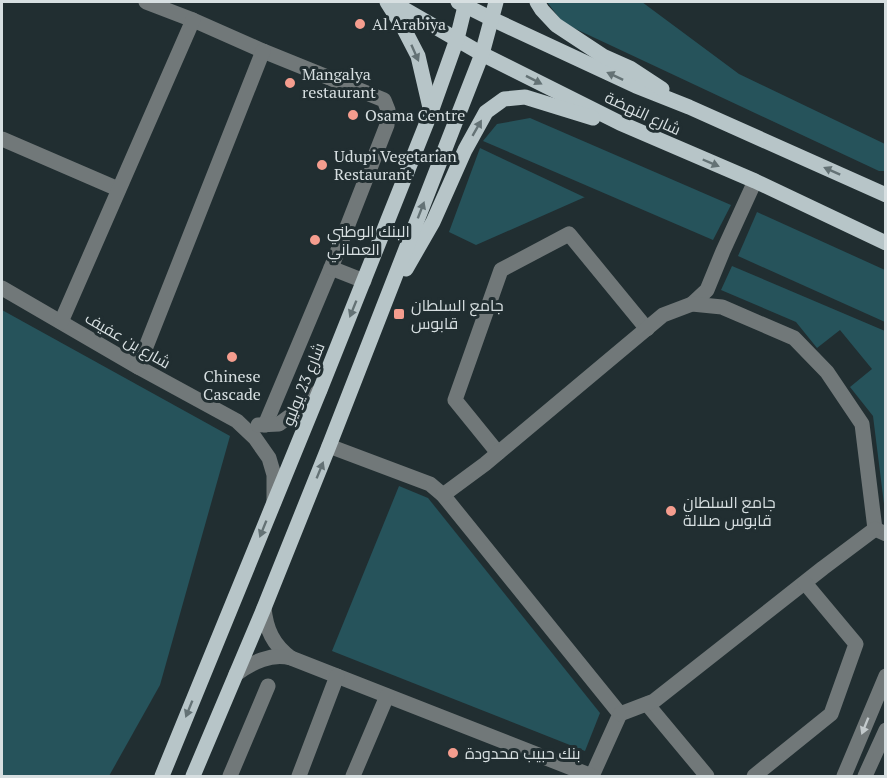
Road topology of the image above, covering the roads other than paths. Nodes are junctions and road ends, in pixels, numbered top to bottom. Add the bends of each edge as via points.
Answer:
1 (146, 2) edge
2 (387, 2) edge
3 (392, 2) edge
4 (496, 2) edge
5 (537, 2) edge
6 (463, 3) edge
7 (492, 19) junction
8 (193, 20) junction
9 (457, 39) junction
10 (263, 51) junction
11 (482, 54) junction
12 (689, 107) junction
13 (431, 112) junction
14 (642, 134) junction
15 (2, 139) edge
16 (755, 181) junction
17 (864, 185) junction
18 (885, 185) edge
19 (118, 189) junction
20 (885, 195) edge
21 (885, 243) edge
22 (331, 268) junction
23 (364, 282) junction
24 (2, 288) edge
25 (692, 304) junction
26 (381, 310) junction
27 (61, 322) junction
28 (647, 328) junction
29 (138, 367) junction
30 (320, 390) junction
31 (237, 421) junction
32 (266, 425) junction
33 (329, 446) junction
34 (498, 453) junction
35 (443, 495) junction
36 (274, 502) junction
37 (880, 532) edge
38 (805, 583) junction
39 (264, 608) junction
40 (291, 658) junction
41 (236, 674) junction
42 (337, 676) junction
43 (885, 676) edge
44 (268, 686) dead end
45 (387, 696) junction
46 (646, 704) junction
47 (620, 714) junction
48 (885, 730) edge
49 (196, 772) edge
50 (162, 777) edge
51 (230, 777) edge
52 (299, 777) edge
53 (353, 777) edge
54 (592, 777) edge
55 (707, 777) edge
56 (754, 777) edge
57 (844, 777) edge
58 (865, 777) edge

1 - 8 street
2 -> 13 main road via 418,56
3 - 9 main road, شارع النهضة
4 - 7 main road
5 - 12 main road via 556,25
6 - 7 main road, شارع النهضة
6 - 9 main road, شارع 23 يوليو
7 - 11 main road
12 -> 7 main road, شارع النهضة
8 - 10 street
8 - 19 street
9 - 11 main road, شارع النهضة
9 - 13 main road, شارع 23 يوليو
10 - 22 street via 384,100 388,110 387,125
10 - 29 street
11 -> 14 main road, شارع النهضة
26 -> 11 main road
17 -> 12 main road, شارع النهضة
13 - 23 main road, شارع 23 يوليو
14 -> 16 main road, شارع النهضة
26 -> 14 main road via 433,222 486,112 504,99 525,97
15 - 19 street
16 - 21 main road, شارع النهضة
16 - 25 street via 707,290
17 - 18 street
17 - 20 main road, شارع النهضة
19 - 27 street
22 - 23 street
22 - 32 street
23 -> 30 main road, شارع 23 يوليو
24 - 27 street, شارع بن عفيف
25 - 28 street via 663,315
25 - 37 street via 722,307 794,338 828,372 862,424
26 - 33 main road
27 - 29 street, شارع بن عفيف
28 - 34 street
28 - 34 street via 569,234 501,270 455,400
29 - 31 street, شارع بن عفيف
30 - 32 street via 279,424
30 - 36 main road, شارع 23 يوليو
31 - 32 street, شارع بن عفيف
31 - 36 street, شارع بن عفيف via 269,458 274,475
33 - 35 street via 430,484
39 -> 33 main road
34 - 35 street
35 - 47 street
36 -> 50 main road, شارع 23 يوليو
37 - 38 street
38 - 46 street
38 - 56 street via 856,644 831,714
39 - 40 street via 269,633
39 - 41 main road
40 - 41 street via 266,658
40 - 42 street
41 - 49 main road
42 - 45 street
42 - 52 street
43 -> 57 street
44 - 51 street
45 - 53 street
45 - 54 street
46 - 47 street
46 - 55 street
47 - 54 street
48 - 58 street

